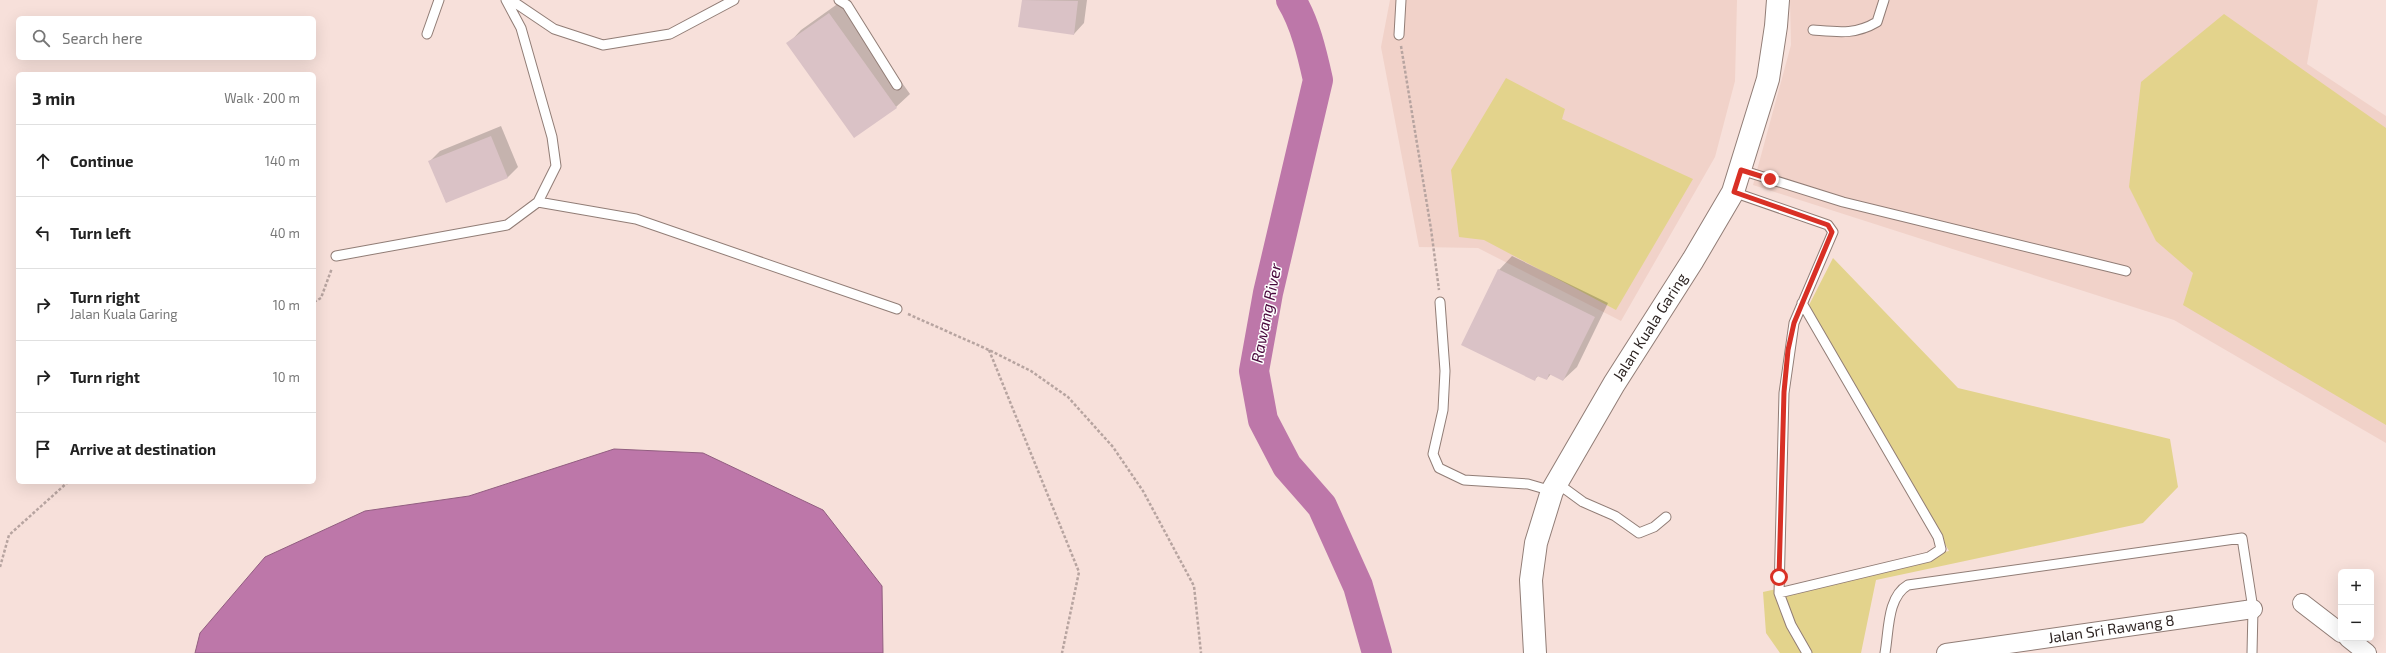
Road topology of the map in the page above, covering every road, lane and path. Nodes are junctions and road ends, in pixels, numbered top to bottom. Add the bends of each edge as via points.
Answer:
1 (439, 0) edge
2 (506, 0) edge
3 (511, 0) edge
4 (734, 0) edge
5 (838, 0) edge
6 (1401, 0) edge
7 (1778, 0) edge
8 (1884, 0) edge
9 (1813, 30) dead end
10 (427, 34) dead end
11 (1399, 35) joint
12 (897, 84) dead end
13 (1741, 170) junction
14 (1734, 192) junction
15 (538, 202) junction
16 (336, 256) joint
17 (2126, 271) dead end
18 (316, 301) edge
19 (1440, 302) joint
20 (1802, 303) junction
21 (897, 309) joint
22 (989, 350) junction
23 (66, 484) edge
24 (1555, 487) junction
25 (1666, 517) dead end
26 (0, 567) edge
27 (1779, 593) junction
28 (2302, 603) dead end
29 (2253, 609) junction
30 (2338, 631) edge
31 (2352, 641) edge
32 (2047, 646) edge
33 (1062, 653) edge
34 (1201, 653) edge
35 (1535, 653) edge
36 (1807, 653) edge
37 (1885, 653) edge
38 (1946, 653) edge
39 (2252, 653) edge
40 (2367, 653) edge

1 - 10 lane
2 - 15 lane via 521,28 552,137 556,166
3 - 4 lane via 554,29 603,46 670,34
5 - 12 lane via 846,5
6 - 11 lane
7 - 13 street, Jalan Kuala Garing via 1768,79
8 - 9 lane via 1877,22 1862,30
11 - 19 path via 1431,229
13 - 14 street, Jalan Kuala Garing
13 - 17 lane via 1843,202
14 - 20 lane via 1828,225 1832,232
14 - 24 street, Jalan Kuala Garing via 1614,384
15 - 16 lane via 507,225
15 - 21 lane via 636,219
16 - 18 path via 321,298
19 - 24 lane via 1445,371 1443,410 1433,454 1439,468 1464,480
20 - 27 lane via 1794,323 1784,392
20 - 27 lane via 1938,537 1941,549 1930,557
21 - 22 path
22 - 33 path via 1079,572
22 - 34 path via 1031,371 1068,396 1113,447 1143,491 1194,586
23 - 26 path via 9,535
24 - 25 lane via 1614,516 1639,533 1654,527
24 - 35 street, Jalan Kuala Garing via 1536,543 1531,580
27 - 36 lane via 1791,625
28 - 30 street
29 - 32 street, Jalan Sri Rawang 8
29 - 37 lane via 2242,538 1908,585 1894,598
29 - 39 lane
31 - 40 street
32 - 38 street, Jalan Sri Rawang 8

